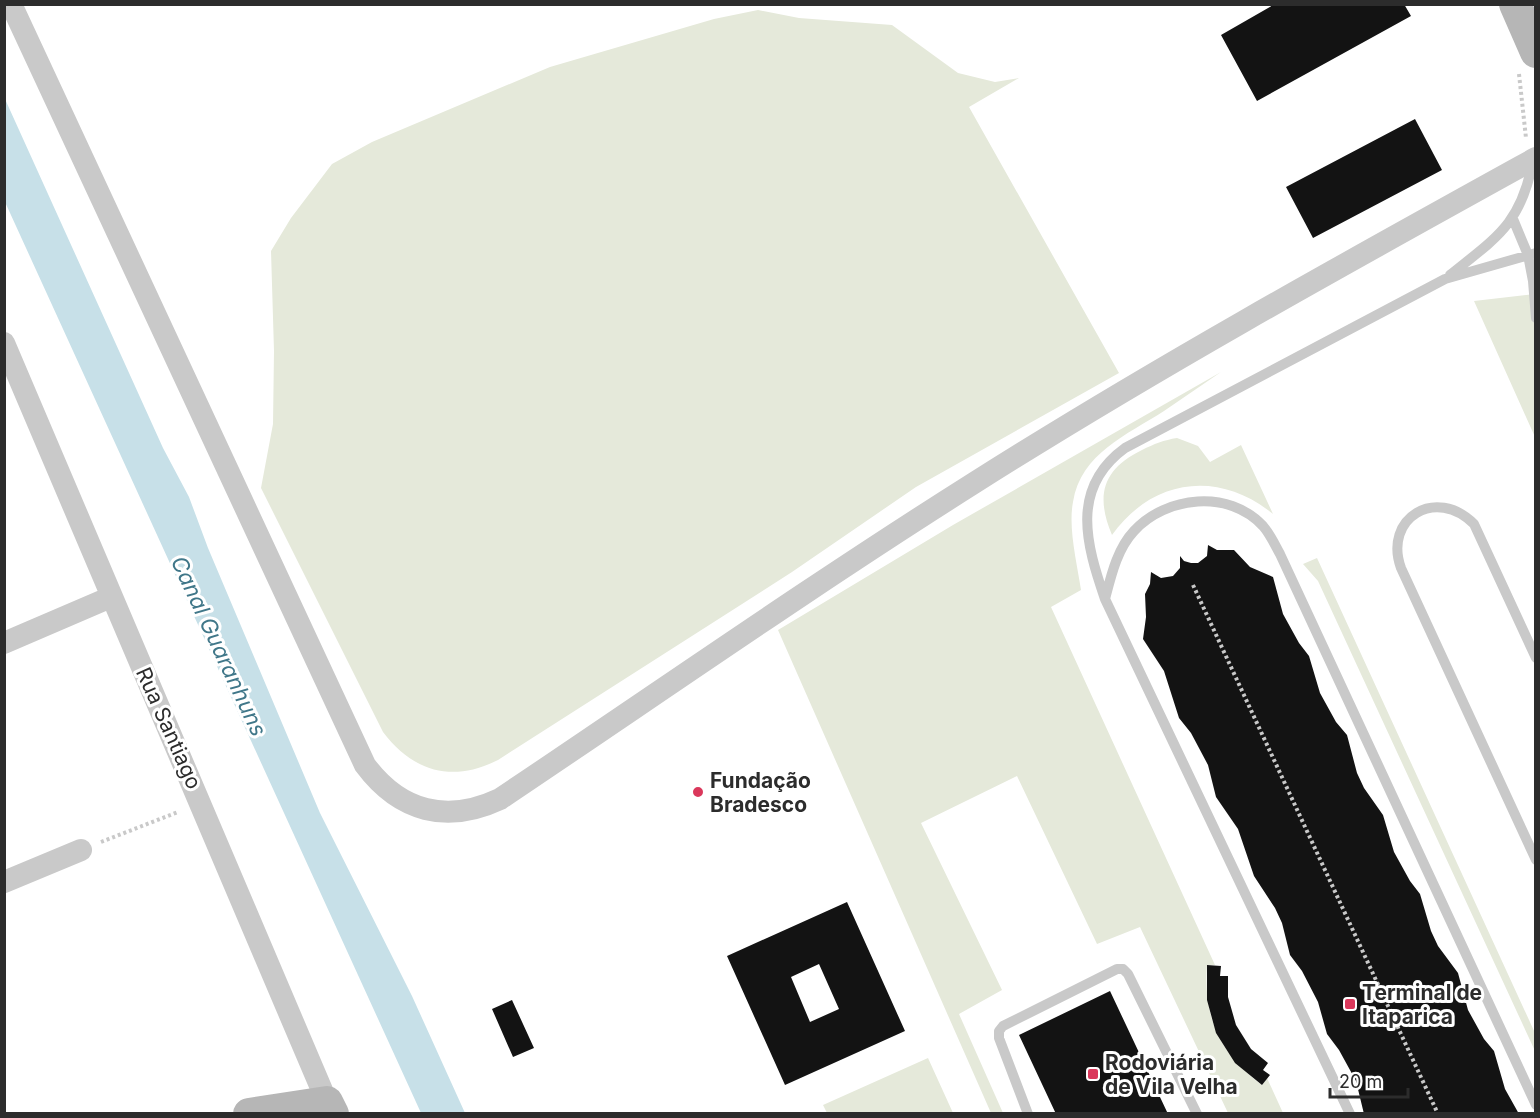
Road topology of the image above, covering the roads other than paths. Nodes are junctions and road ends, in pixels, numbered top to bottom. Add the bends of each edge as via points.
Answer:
1 (11, 4) edge
2 (1515, 4) edge
3 (1536, 52) edge
4 (1535, 156) edge
5 (1513, 219) junction
6 (1532, 254) edge
7 (1445, 279) junction
8 (1536, 318) edge
9 (4, 343) edge
10 (111, 597) junction
11 (1105, 599) junction
12 (4, 643) edge
13 (1536, 658) edge
14 (81, 850) road end
15 (1536, 860) edge
16 (4, 882) edge
17 (1536, 1105) edge
18 (330, 1108) edge
19 (249, 1113) edge
20 (1028, 1113) edge
21 (1197, 1113) edge
22 (1350, 1113) edge

1 - 4 street via 364,765 388,791 436,812 469,811 500,799 854,560 1063,428
2 - 3 street
4 - 5 lane via 1529,184
5 - 6 lane
5 - 7 lane via 1495,239
6 - 7 lane
6 - 8 lane
7 - 11 lane via 1125,448 1103,467 1090,493 1087,510 1094,565
9 - 10 street, Rua Santiago
10 - 12 street
10 - 18 street, Rua Santiago
11 - 17 lane via 1124,544 1143,522 1166,508 1192,501 1220,503 1242,511 1263,526 1280,554
11 - 22 lane
13 - 15 lane via 1474,524 1456,510 1444,507 1422,510 1412,516 1399,534 1397,557
14 - 16 street
18 - 19 street
20 - 21 lane via 999,1031 1123,969

